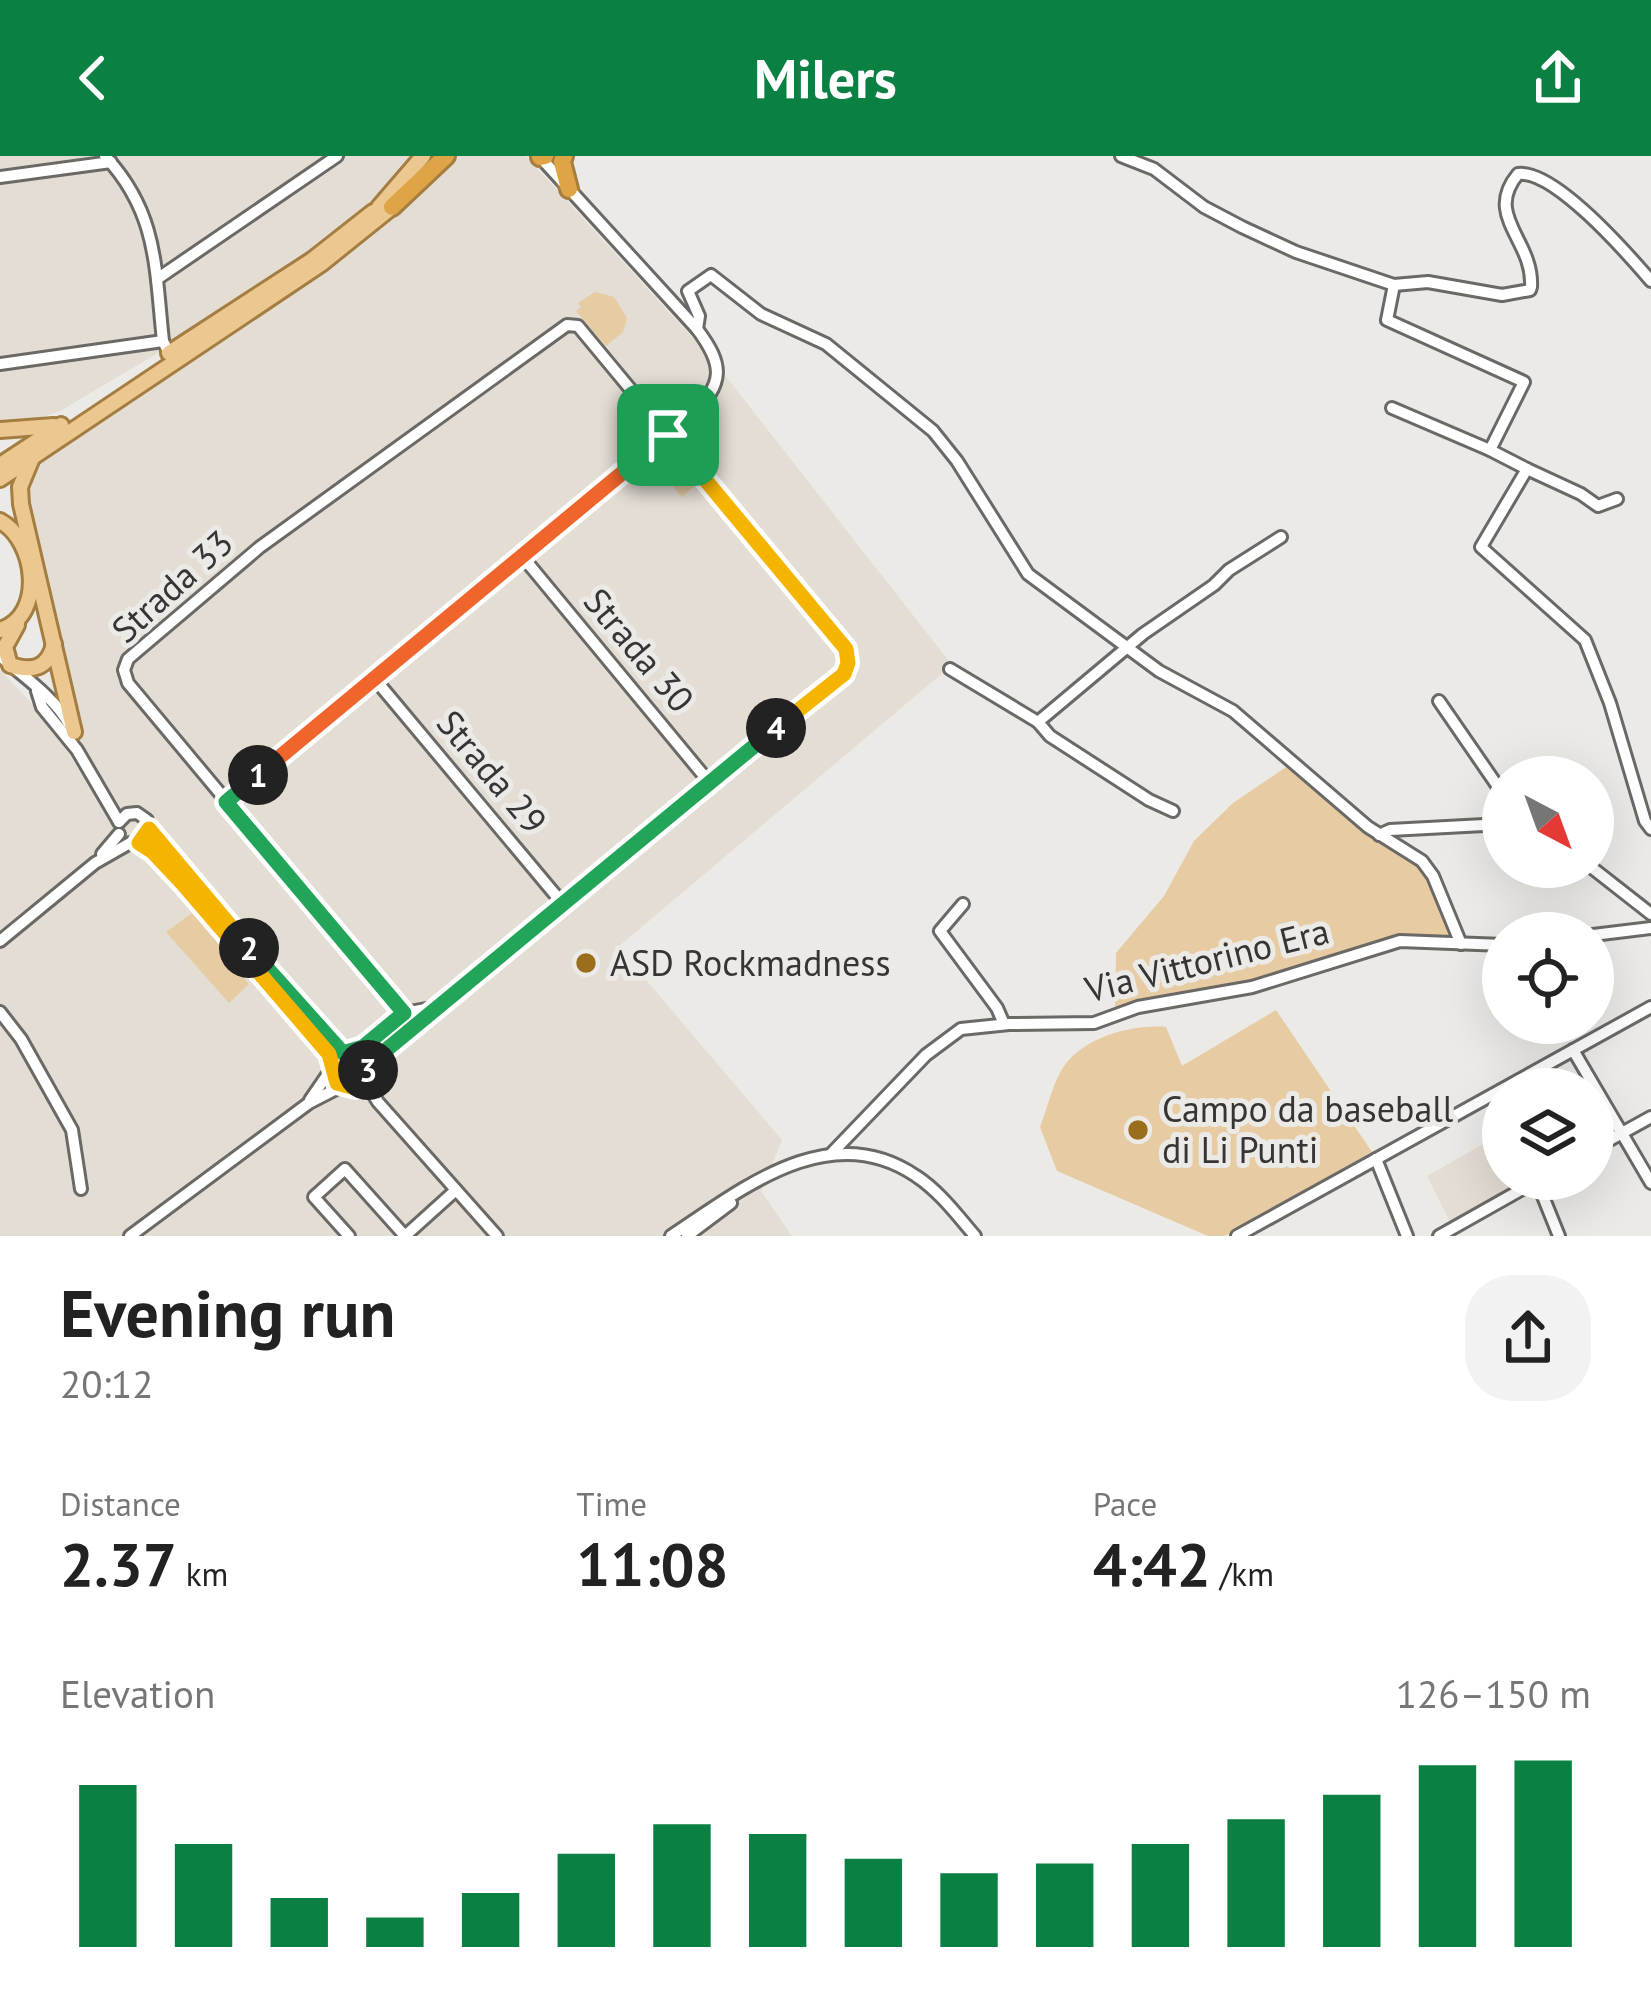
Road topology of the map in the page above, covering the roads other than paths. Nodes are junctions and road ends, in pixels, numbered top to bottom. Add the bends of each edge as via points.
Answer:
1 (338, 156) edge
2 (423, 156) edge
3 (434, 156) edge
4 (446, 156) edge
5 (541, 156) edge
6 (564, 156) edge
7 (1121, 156) edge
8 (108, 159) edge
9 (0, 177) edge
10 (569, 189) junction
11 (386, 205) junction
12 (157, 279) junction
13 (1651, 280) edge
14 (1394, 285) junction
15 (697, 328) junction
16 (166, 347) junction
17 (0, 364) edge
18 (1392, 408) dead end
19 (59, 426) junction
20 (0, 430) edge
21 (668, 435) junction
22 (41, 448) junction
23 (1490, 450) junction
24 (0, 465) edge
25 (1528, 469) junction
26 (0, 478) edge
27 (1617, 499) dead end
28 (0, 521) edge
29 (1281, 537) dead end
30 (522, 556) junction
31 (20, 620) junction
32 (0, 630) edge
33 (55, 643) junction
34 (1131, 647) junction
35 (5, 660) edge
36 (950, 669) dead end
37 (374, 678) junction
38 (37, 691) junction
39 (1439, 700) dead end
40 (1038, 722) junction
41 (74, 732) junction
42 (77, 750) junction
43 (1482, 763) edge
44 (709, 782) junction
45 (100, 789) junction
46 (226, 802) junction
47 (1173, 812) dead end
48 (134, 813) junction
49 (1482, 825) edge
50 (119, 828) junction
51 (149, 829) junction
52 (1651, 829) edge
53 (1379, 836) junction
54 (134, 843) junction
55 (95, 863) junction
56 (1614, 885) edge
57 (563, 904) junction
58 (963, 904) dead end
59 (1651, 914) edge
60 (1651, 928) edge
61 (1614, 932) edge
62 (0, 941) edge
63 (1461, 944) junction
64 (1482, 944) edge
65 (441, 1006) junction
66 (1651, 1007) edge
67 (0, 1012) edge
68 (404, 1013) junction
69 (1004, 1024) junction
70 (415, 1027) junction
71 (1574, 1050) junction
72 (348, 1052) junction
73 (332, 1066) junction
74 (1545, 1068) edge
75 (368, 1072) junction
76 (346, 1087) junction
77 (309, 1103) junction
78 (1482, 1105) edge
79 (1651, 1117) edge
80 (1620, 1134) junction
81 (1614, 1137) edge
82 (831, 1154) junction
83 (1376, 1159) junction
84 (1651, 1183) edge
85 (81, 1189) dead end
86 (454, 1192) junction
87 (742, 1192) junction
88 (1503, 1200) edge
89 (1546, 1200) edge
90 (130, 1236) edge
91 (349, 1236) edge
92 (405, 1236) edge
93 (493, 1236) edge
94 (670, 1236) edge
95 (687, 1236) edge
96 (975, 1236) edge
97 (1237, 1236) edge
98 (1407, 1236) edge
99 (1439, 1236) edge
100 (1559, 1236) edge

1 - 12 street
2 - 11 main road
3 - 11 highway
4 - 11 highway
5 - 10 street
6 - 10 highway
7 - 14 street via 1242,227
8 - 9 street
8 - 12 street via 144,209
10 - 15 street
11 - 16 main road via 312,260
11 - 22 main road via 321,264
12 - 16 street
13 - 14 street via 1594,220 1528,172 1513,178 1503,210 1529,263 1530,290 1502,295 1428,282
14 - 23 street via 1387,320 1524,382
15 - 21 street via 713,351 716,385
15 - 34 street via 688,291 711,275 751,308 826,344 933,431 1028,574
16 - 17 street
16 - 19 main road
18 - 23 street
19 - 20 main road
19 - 24 main road
21 - 30 street
21 - 44 street via 846,649 848,663
21 - 46 street, Strada 33 via 578,326 567,326 299,518 128,659 128,683
22 - 26 main road
22 - 33 main road via 20,488
23 - 25 street
25 - 27 street via 1598,506
25 - 52 street via 1481,547 1585,640
28 - 31 main road via 18,538 32,594
29 - 34 street
30 - 37 street
30 - 44 street, Strada 30
31 - 32 main road
31 - 35 main road
33 - 35 main road via 38,668
33 - 41 main road
34 - 40 street
34 - 53 street via 1257,729
35 - 38 street
36 - 40 street
37 - 46 street
37 - 57 street, Strada 29
38 - 41 street
38 - 42 street
39 - 43 street
40 - 47 street
41 - 42 street
42 - 45 street
44 - 57 street
45 - 48 street
45 - 50 street
46 - 68 street, Strada 33
48 - 50 street
48 - 51 street
49 - 53 street
50 - 54 street
50 - 55 street
51 - 54 street
51 - 72 street
53 - 63 street via 1427,866
54 - 55 street
54 - 73 street via 196,898
55 - 62 street
56 - 59 street
57 - 65 street
58 - 69 street via 940,932
60 - 61 street
63 - 64 street, Via Vittorino Era
63 - 69 street, Via Vittorino Era via 1400,941 1252,987 1094,1022
65 - 68 street
65 - 70 street
66 - 71 street
67 - 85 street via 72,1130
68 - 70 street, Strada 33
68 - 72 street
69 - 82 street, Via Vittorino Era via 947,1037
70 - 75 street
71 - 74 street
71 - 80 street
72 - 73 street
72 - 75 street via 363,1057
73 - 76 street
73 - 77 street
75 - 76 street via 360,1085
75 - 86 street via 378,1102
76 - 77 street
76 - 86 street via 368,1098
77 - 90 street
78 - 83 street
79 - 80 street
80 - 81 street
80 - 84 street
82 - 87 street via 806,1157
82 - 96 street via 886,1161 914,1174
83 - 97 street
83 - 98 street
86 - 92 street
86 - 93 street
87 - 94 street
87 - 95 street
88 - 99 street
89 - 100 street
91 - 92 street via 314,1197 345,1169

